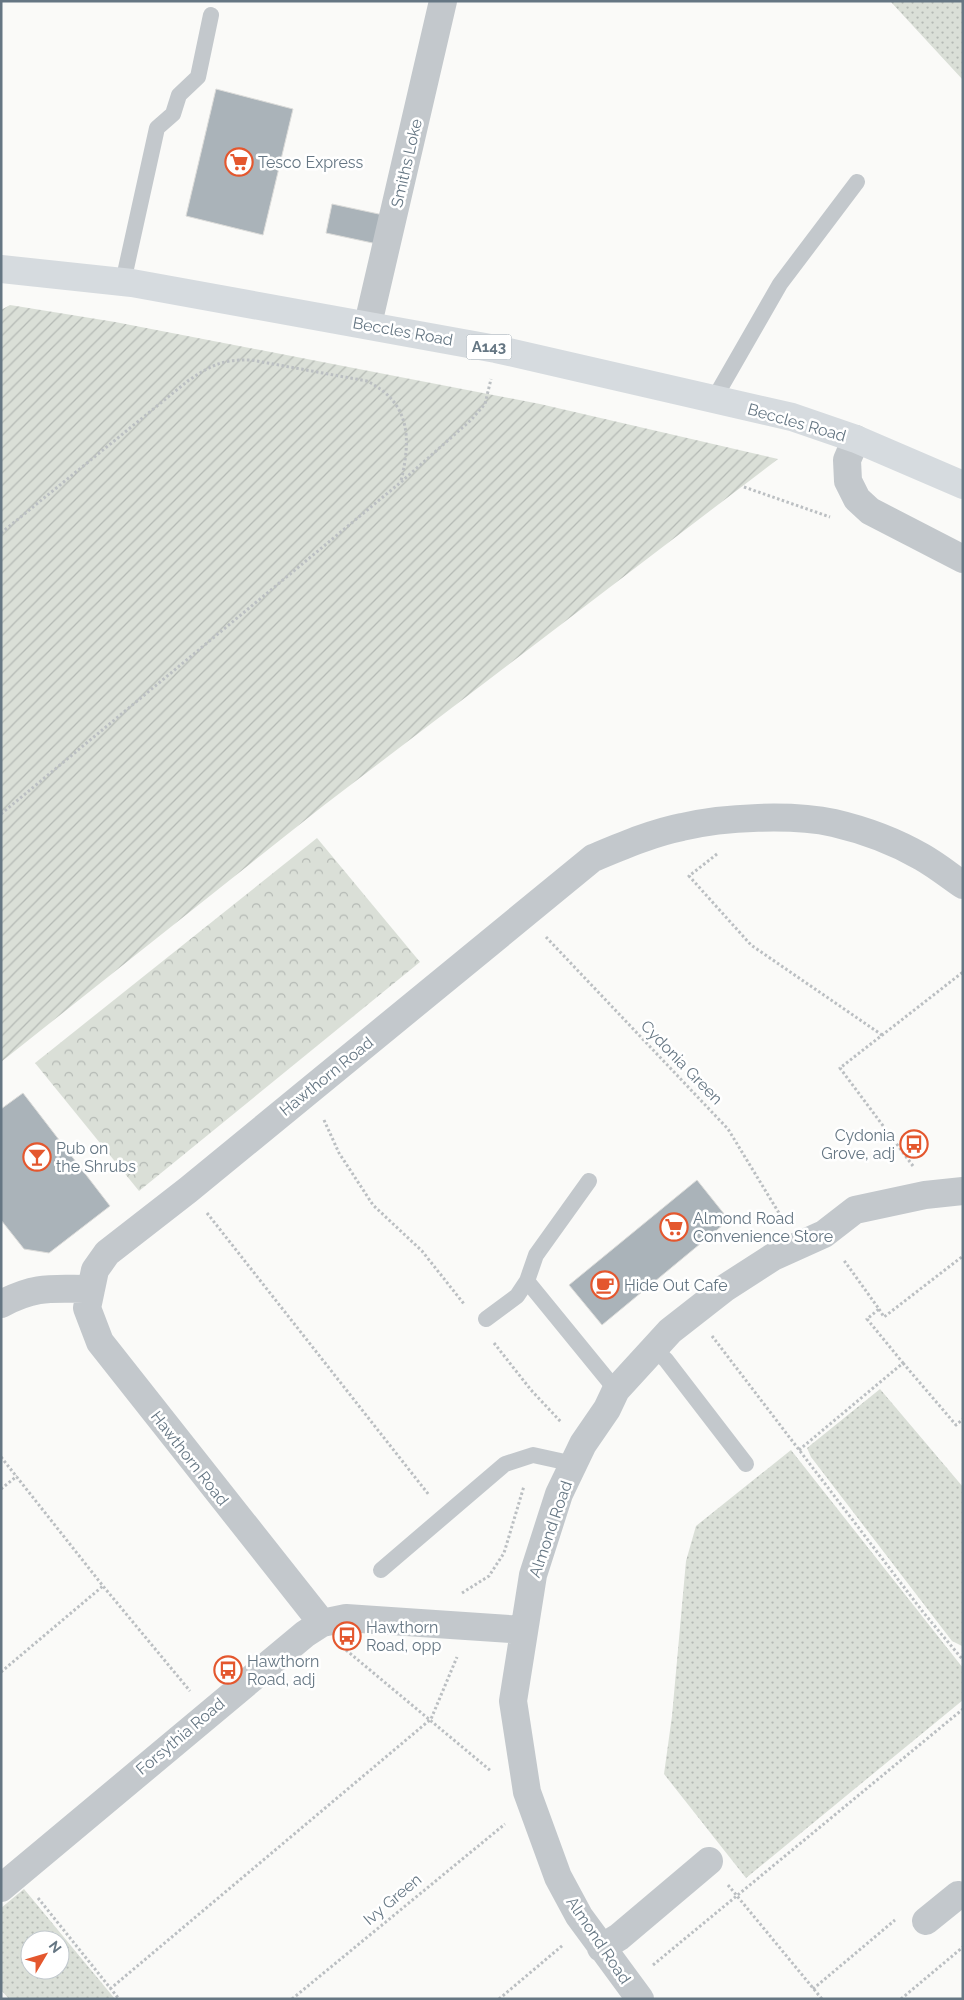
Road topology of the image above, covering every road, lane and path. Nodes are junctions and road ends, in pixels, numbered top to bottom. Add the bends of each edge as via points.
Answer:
1 (443, 1) edge
2 (211, 15) dead end
3 (857, 182) dead end
4 (1, 269) edge
5 (123, 282) junction
6 (368, 324) junction
7 (496, 348) junction
8 (714, 400) junction
9 (856, 439) junction
10 (401, 482) junction
11 (963, 485) edge
12 (744, 486) dead end
13 (821, 514) dead end
14 (1, 533) edge
15 (963, 559) edge
16 (1, 814) edge
17 (730, 820) junction
18 (963, 886) edge
19 (525, 914) junction
20 (963, 972) edge
21 (882, 1035) junction
22 (313, 1086) junction
23 (590, 1181) dead end
24 (188, 1190) junction
25 (963, 1191) edge
26 (925, 1195) junction
27 (824, 1234) junction
28 (798, 1245) junction
29 (963, 1256) edge
30 (527, 1281) junction
31 (92, 1290) junction
32 (1, 1304) edge
33 (464, 1305) dead end
34 (879, 1309) junction
35 (694, 1312) junction
36 (486, 1319) dead end
37 (489, 1336) dead end
38 (654, 1349) junction
39 (903, 1363) junction
40 (616, 1390) junction
41 (963, 1419) edge
42 (798, 1450) junction
43 (578, 1454) junction
44 (533, 1455) junction
45 (1, 1457) edge
46 (746, 1464) dead end
47 (17, 1476) junction
48 (1, 1489) edge
49 (444, 1516) junction
50 (381, 1570) dead end
51 (103, 1586) junction
52 (322, 1623) junction
53 (457, 1625) junction
54 (524, 1630) junction
55 (963, 1660) edge
56 (1, 1672) edge
57 (963, 1709) edge
58 (208, 1712) junction
59 (431, 1719) junction
60 (496, 1775) dead end
61 (509, 1820) dead end
62 (710, 1861) joint
63 (10, 1881) edge
64 (736, 1895) junction
65 (961, 1896) edge
66 (914, 1918) joint
67 (564, 1945) dead end
68 (963, 1947) edge
69 (601, 1948) junction
70 (646, 1970) dead end
71 (110, 1989) junction
72 (813, 1989) junction
73 (118, 1999) edge
74 (292, 1999) edge
75 (499, 1999) edge
76 (640, 1999) edge
77 (822, 1999) edge
78 (901, 1999) edge

1 - 6 street, Smiths Loke
2 - 5 lane via 198,77 179,95 173,114 157,128
3 - 8 lane via 780,284
4 - 5 highway, Beccles Road / A143
5 - 6 highway, Beccles Road / A143
6 - 7 highway, Beccles Road / A143
7 - 8 highway, Beccles Road / A143
7 - 10 path via 484,404 471,420
8 - 9 highway, Beccles Road / A143 via 792,417
9 - 11 highway, Beccles Road / A143
9 - 15 street, Beccles Road via 847,460 847,474 857,499 870,511
10 - 14 path via 408,453 406,431 398,408 384,390 367,381 232,359 211,365 189,380
10 - 16 path
12 - 13 path
17 - 18 street, Hawthorn Road via 779,818 832,822 923,857
17 - 19 street, Hawthorn Road via 682,827 593,858
17 - 21 path via 730,845 689,876 751,946
19 - 22 street, Hawthorn Road
19 - 28 path, Cydonia Green via 728,1128
20 - 21 path
21 - 26 path via 840,1068 910,1160
22 - 24 street, Hawthorn Road
22 - 33 path via 321,1115 339,1153 373,1205 422,1251
23 - 30 lane via 536,1255
24 - 31 street, Hawthorn Road via 107,1252 95,1270
24 - 49 path
25 - 26 street, Almond Road
26 - 27 street, Almond Road via 855,1210
27 - 28 street, Almond Road
27 - 34 path
28 - 35 street, Almond Road via 773,1257
29 - 34 path via 884,1317
30 - 36 lane via 517,1296
30 - 40 lane
31 - 32 street via 44,1288 25,1292
31 - 52 street, Hawthorn Road via 87,1308 100,1342
34 - 39 path via 867,1319
35 - 38 street, Almond Road
35 - 42 path
37 - 43 path
38 - 40 street, Almond Road
38 - 46 lane
39 - 41 path via 956,1425
39 - 42 path
40 - 43 street, Almond Road
42 - 55 path
43 - 44 lane
43 - 54 street, Almond Road via 559,1494 533,1575
44 - 49 lane via 505,1464
44 - 53 path via 504,1553 489,1576 452,1599
45 - 47 path
47 - 48 path
47 - 51 path
49 - 50 lane
51 - 56 path
51 - 58 path
52 - 53 street, Forsythia Road via 346,1618
52 - 58 street, Forsythia Road
52 - 59 path via 334,1640
53 - 54 street, Forsythia Road
53 - 59 path via 458,1656
54 - 69 street, Almond Road via 513,1701 527,1792 558,1877
57 - 64 path
58 - 63 street, Forsythia Road
59 - 60 path
59 - 71 path
61 - 74 path, Ivy Green
62 - 64 path
62 - 69 street
63 - 71 path
64 - 70 path
64 - 72 path
65 - 66 street
66 - 72 path
67 - 75 path
68 - 78 path
69 - 76 street, Almond Road
71 - 73 path
72 - 77 path

